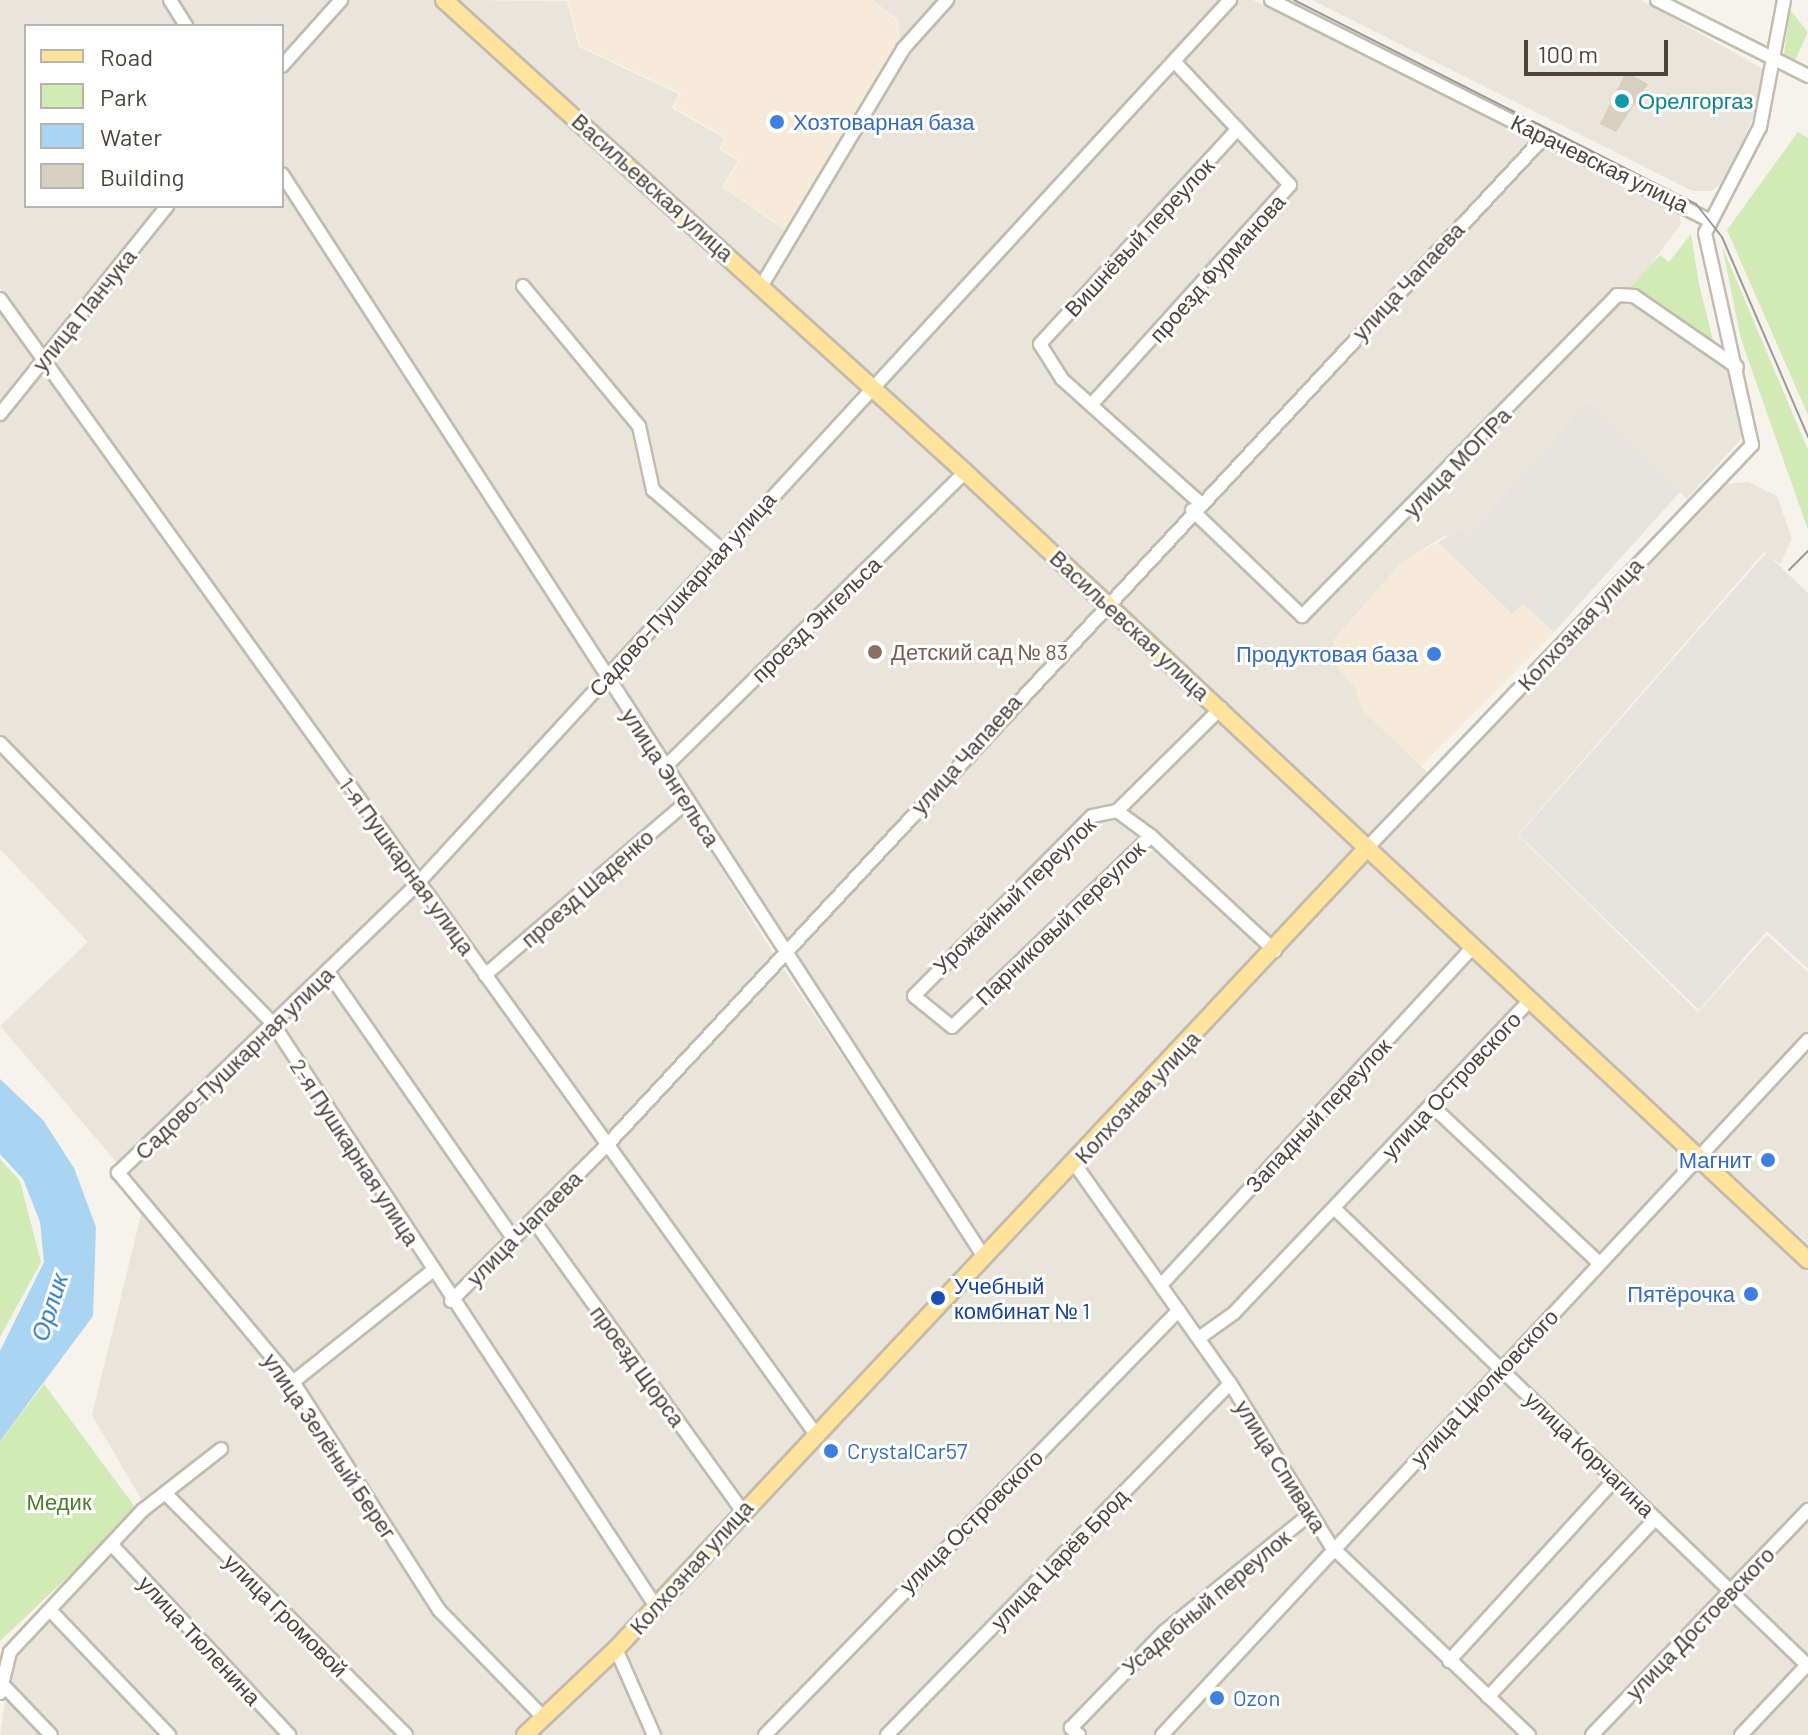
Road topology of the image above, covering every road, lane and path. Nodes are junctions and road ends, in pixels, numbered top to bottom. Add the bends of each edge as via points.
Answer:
1 (170, 0) edge
2 (341, 0) edge
3 (444, 0) edge
4 (947, 0) edge
5 (1230, 0) edge
6 (1271, 0) edge
7 (1657, 0) edge
8 (1784, 0) edge
9 (185, 24) edge
10 (1175, 62) junction
11 (284, 64) edge
12 (1776, 65) junction
13 (1808, 76) edge
14 (1238, 129) junction
15 (1545, 136) junction
16 (284, 177) edge
17 (165, 208) edge
18 (1708, 220) junction
19 (762, 285) junction
20 (523, 286) dead end
21 (0, 299) edge
22 (44, 361) junction
23 (1737, 367) junction
24 (871, 386) junction
25 (1092, 404) junction
26 (0, 414) edge
27 (1746, 456) joint
28 (965, 472) junction
29 (1195, 506) junction
30 (720, 548) junction
31 (1104, 602) junction
32 (607, 679) junction
33 (1221, 708) junction
34 (0, 743) edge
35 (666, 766) junction
36 (688, 801) junction
37 (1117, 811) junction
38 (1151, 836) junction
39 (1368, 847) junction
40 (418, 883) junction
41 (1474, 946) junction
42 (1275, 951) junction
43 (781, 955) junction
44 (328, 972) junction
45 (485, 975) junction
46 (1531, 999) junction
47 (273, 1024) junction
48 (952, 1027) joint
49 (1808, 1040) edge
50 (1432, 1106) junction
51 (609, 1143) junction
52 (1697, 1156) junction
53 (1074, 1163) junction
54 (118, 1173) joint
55 (1335, 1209) junction
56 (534, 1221) junction
57 (514, 1240) junction
58 (984, 1257) junction
59 (1808, 1260) edge
60 (1599, 1263) junction
61 (431, 1272) junction
62 (1162, 1284) junction
63 (451, 1301) junction
64 (1179, 1310) junction
65 (1199, 1338) junction
66 (1502, 1369) junction
67 (293, 1382) junction
68 (1230, 1383) junction
69 (815, 1433) junction
70 (221, 1449) dead end
71 (1615, 1479) junction
72 (166, 1494) junction
73 (742, 1510) junction
74 (1310, 1514) junction
75 (1656, 1518) junction
76 (1805, 1519) edge
77 (112, 1545) junction
78 (1331, 1546) junction
79 (1730, 1592) junction
80 (655, 1605) junction
81 (50, 1610) junction
82 (616, 1649) junction
83 (1449, 1661) junction
84 (1807, 1666) edge
85 (2, 1690) edge
86 (1488, 1697) junction
87 (543, 1717) junction
88 (1075, 1731) edge
89 (51, 1735) edge
90 (169, 1735) edge
91 (289, 1735) edge
92 (406, 1735) edge
93 (525, 1735) edge
94 (654, 1735) edge
95 (765, 1735) edge
96 (887, 1735) edge
97 (1162, 1735) edge
98 (1529, 1735) edge
99 (1592, 1735) edge
100 (1741, 1735) edge

1 - 9 street
2 - 11 street
3 - 19 main road, Васильевская улица
4 - 19 street via 903,49
5 - 10 street, Садово-Пушкарная улица
6 - 15 street, Карачевская улица
7 - 12 street
8 - 12 street
10 - 14 street, проезд Фурманова
10 - 24 street, Садово-Пушкарная улица
12 - 13 street
12 - 18 street via 1748,156
14 - 25 street, проезд Фурманова via 1285,174 1288,190
14 - 25 street, Вишнёвый переулок via 1040,344 1043,357
15 - 18 street, Карачевская улица
15 - 29 street, улица Чапаева
16 - 32 street, улица Энгельса
17 - 22 street, улица Панчука
18 - 23 street, Карачевская улица via 1705,252
19 - 24 main road, Васильевская улица
20 - 30 street via 639,426 653,490
21 - 22 street, 1-я Пушкарная улица
22 - 26 street, улица Панчука
22 - 40 street, 1-я Пушкарная улица
23 - 27 street, Карачевская улица via 1752,429
23 - 29 street, улица МОПРа via 1634,296 1617,295 1302,616
24 - 28 main road, Васильевская улица
24 - 30 street, Садово-Пушкарная улица
25 - 29 street
27 - 39 street, Колхозная улица
28 - 31 main road, Васильевская улица
28 - 35 street, проезд Энгельса
29 - 31 street, улица Чапаева
30 - 32 street, Садово-Пушкарная улица
31 - 33 main road, Васильевская улица
31 - 43 street, улица Чапаева
32 - 35 street, улица Энгельса
32 - 40 street, Садово-Пушкарная улица
33 - 37 street, Урожайный переулок
33 - 39 main road, Васильевская улица
34 - 47 street, 2-я Пушкарная улица
35 - 36 street, улица Энгельса
36 - 43 street, улица Энгельса
36 - 45 street, проезд Шаденко
37 - 38 street, Урожайный переулок
37 - 48 street, Урожайный переулок via 1092,816 915,990 916,1001
38 - 42 street, Парниковый переулок
38 - 48 street, Парниковый переулок
39 - 41 main road, Васильевская улица
39 - 42 main road, Колхозная улица
40 - 44 street, Садово-Пушкарная улица
40 - 45 street, 1-я Пушкарная улица
41 - 46 main road, Васильевская улица
41 - 62 street, Западный переулок
42 - 53 main road, Колхозная улица
43 - 51 street, улица Чапаева
43 - 58 street, улица Энгельса
44 - 47 street, Садово-Пушкарная улица
44 - 57 street
45 - 51 street, 1-я Пушкарная улица
46 - 50 street, улица Островского
46 - 52 main road, Васильевская улица
47 - 54 street, Садово-Пушкарная улица
47 - 61 street, 2-я Пушкарная улица
49 - 52 street, улица Циолковского
50 - 55 street, улица Островского
50 - 60 street
51 - 56 street, улица Чапаева
51 - 69 street, 1-я Пушкарная улица
52 - 59 main road, Васильевская улица
52 - 60 street, улица Циолковского
53 - 58 main road, Колхозная улица
53 - 62 street, улица Спивака
54 - 67 street, улица Зелёный Берег
55 - 65 street, улица Островского via 1234,1313
55 - 66 street, улица Корчагина
56 - 57 street, улица Чапаева
56 - 73 street, проезд Щорса
57 - 63 street, улица Чапаева
58 - 69 main road, Колхозная улица
60 - 66 street, улица Циолковского
61 - 63 street, 2-я Пушкарная улица
61 - 67 street, улица Чапаева
62 - 64 street, улица Спивака
63 - 80 street, 2-я Пушкарная улица
64 - 65 street, улица Спивака
64 - 95 street, улица Островского
65 - 68 street, улица Спивака
66 - 71 street, улица Корчагина
66 - 78 street, улица Циолковского
67 - 87 street, улица Зелёный Берег via 439,1610
68 - 74 street, улица Спивака
68 - 96 street, улица Царёв Брод
69 - 73 main road, Колхозная улица
70 - 72 street
71 - 75 street, улица Корчагина
71 - 83 street
72 - 77 street
72 - 92 street, улица Громовой
73 - 80 main road, Колхозная улица
74 - 78 street, улица Спивака
74 - 88 street, Усадебный переулок via 1164,1632
75 - 79 street, улица Корчагина
75 - 86 street
76 - 79 street, улица Достоевского
77 - 81 street
77 - 91 street, улица Тюленина
78 - 83 street, улица Спивака
78 - 97 street, улица Циолковского
79 - 84 street, улица Корчагина
79 - 99 street, улица Достоевского
80 - 82 main road, Колхозная улица
81 - 85 street via 10,1652
81 - 90 street
82 - 87 main road, Колхозная улица
82 - 94 street
83 - 86 street, улица Спивака
84 - 100 street
85 - 89 street
86 - 98 street, улица Спивака
87 - 93 main road, Колхозная улица

